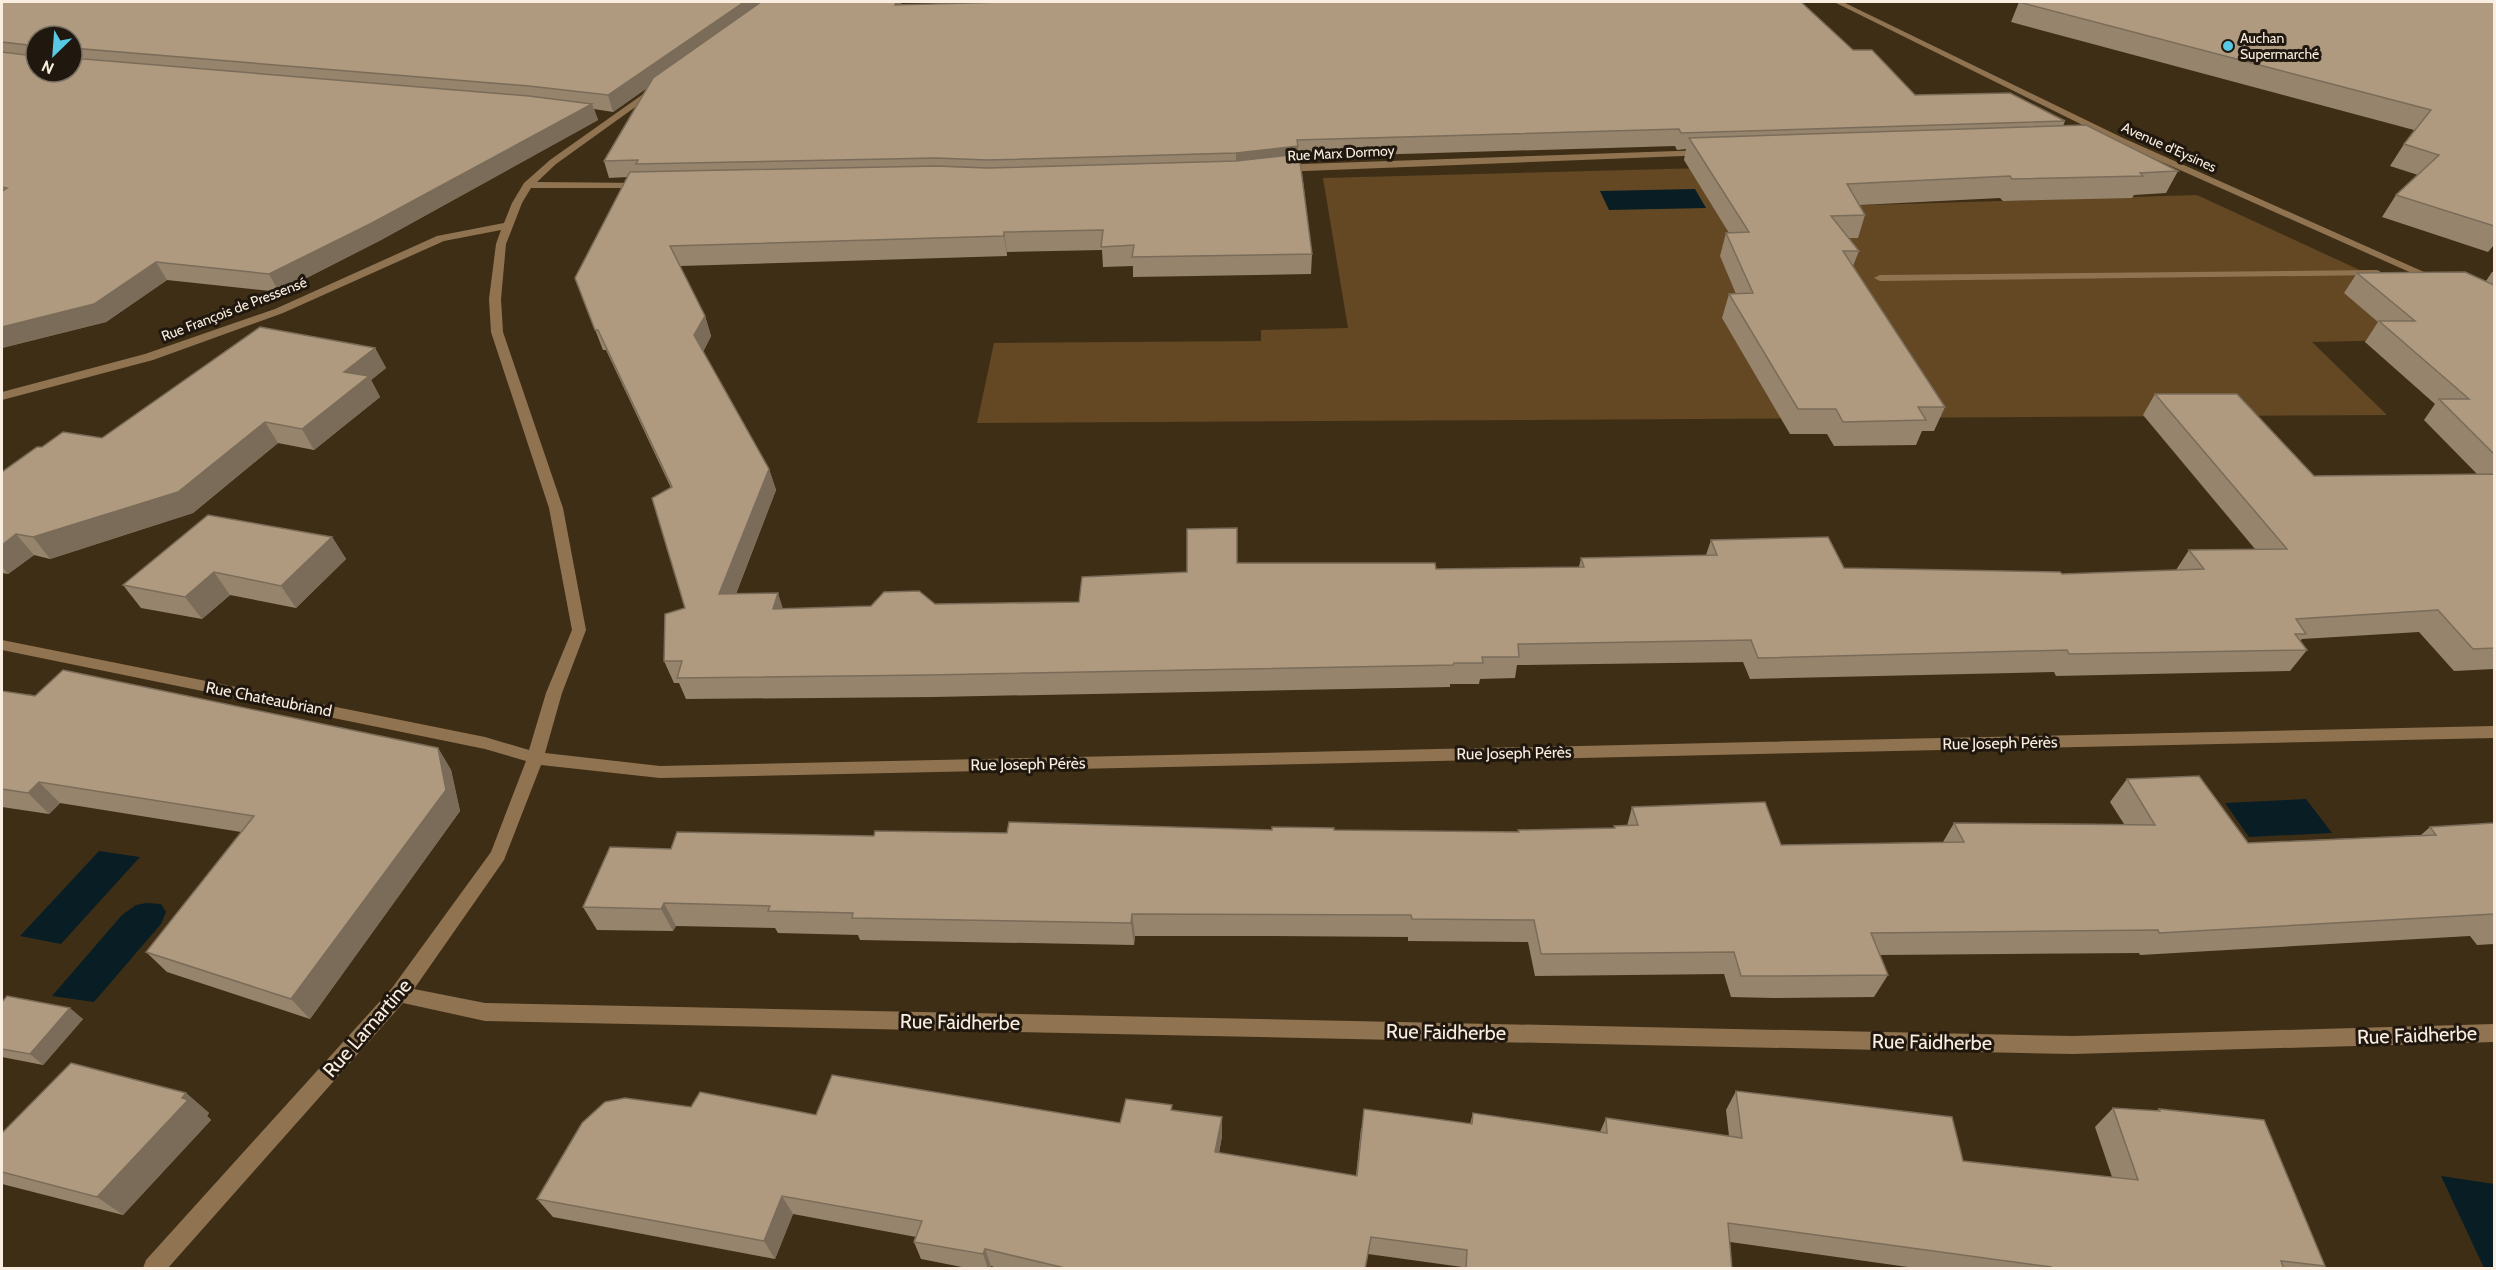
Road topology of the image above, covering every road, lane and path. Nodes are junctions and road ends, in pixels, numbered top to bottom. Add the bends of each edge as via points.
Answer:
1 (1838, 2) edge
2 (667, 80) edge
3 (599, 114) edge
4 (616, 117) junction
5 (2098, 140) edge
6 (2120, 140) junction
7 (1719, 153) edge
8 (1270, 171) edge
9 (528, 185) junction
10 (658, 186) edge
11 (506, 226) junction
12 (2424, 275) junction
13 (1880, 278) dead end
14 (2444, 284) edge
15 (2, 396) edge
16 (2, 645) edge
17 (2494, 732) edge
18 (535, 758) junction
19 (399, 994) junction
20 (2494, 1033) edge
21 (154, 1269) edge

1 - 6 street, Avenue d'Eysines
2 - 4 street, Rue Lamartine
3 - 4 street
4 - 9 street, Rue Lamartine
5 - 6 street
6 - 12 street, Avenue d'Eysines
7 - 8 street, Rue Marx Dormoy via 1303,166
9 - 10 street
9 - 11 street, Rue Lamartine
11 - 15 street, Rue François de Pressensé via 441,238 279,311 149,357
11 - 18 street, Rue Lamartine via 495,299 497,332 556,508 579,630 554,693
12 - 13 street
12 - 14 street, Avenue d'Eysines
16 - 18 street, Rue Chateaubriand via 485,743
17 - 18 street, Rue Joseph Pérès via 660,772
18 - 19 street, Rue Lamartine via 498,855
19 - 20 street, Rue Faidherbe via 485,1012 2073,1045
19 - 21 street, Rue Lamartine

